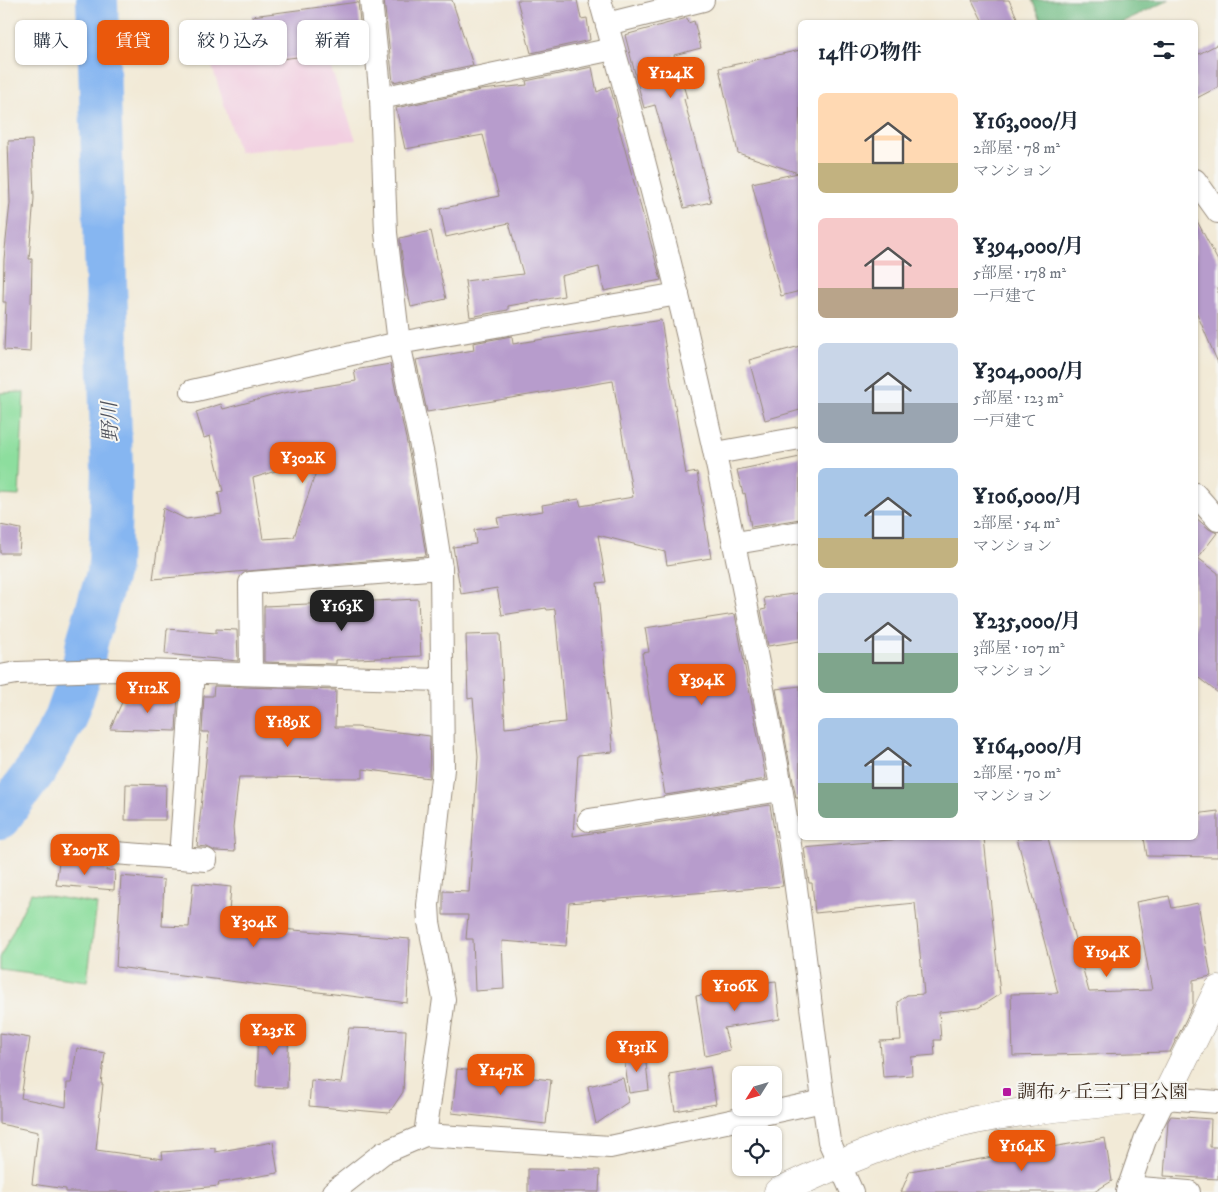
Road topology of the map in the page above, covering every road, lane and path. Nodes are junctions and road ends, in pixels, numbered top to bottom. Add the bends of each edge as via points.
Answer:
1 (371, 0) edge
2 (600, 0) edge
3 (703, 0) edge
4 (607, 24) junction
5 (613, 49) junction
6 (381, 98) junction
7 (1198, 184) edge
8 (1218, 212) edge
9 (678, 294) junction
10 (399, 343) junction
11 (192, 391) dead end
12 (798, 438) edge
13 (716, 453) junction
14 (1198, 497) edge
15 (1218, 520) edge
16 (798, 532) edge
17 (736, 543) junction
18 (441, 568) junction
19 (192, 672) junction
20 (8, 674) edge
21 (251, 674) junction
22 (441, 680) junction
23 (781, 790) junction
24 (792, 816) edge
25 (589, 820) dead end
26 (89, 851) dead end
27 (180, 858) junction
28 (206, 860) dead end
29 (1218, 990) edge
30 (1165, 1098) junction
31 (823, 1101) junction
32 (1218, 1102) edge
33 (424, 1135) junction
34 (840, 1163) junction
35 (1128, 1190) edge
36 (334, 1192) edge
37 (778, 1192) edge
38 (852, 1192) edge
39 (1189, 1192) edge

1 - 6 street
2 - 4 street
3 - 4 street
4 - 5 street
5 - 6 street
5 - 9 street
6 - 10 street via 386,233
7 - 8 street
9 - 10 street
9 - 13 street
10 - 11 street
10 - 18 street via 425,465
12 - 13 street
13 - 17 street
14 - 15 street
16 - 17 street
17 - 23 street
18 - 21 street via 250,583
18 - 22 street
19 - 20 street via 108,670
19 - 21 street
19 - 27 street
21 - 22 street
22 - 33 street via 443,769 428,905 444,999
23 - 24 street
23 - 25 street
24 - 31 street
26 - 27 street
27 - 28 street
29 - 30 street
30 - 32 street
30 - 34 street via 992,1117 934,1130
30 - 35 street via 1146,1137
31 - 33 street via 610,1147
31 - 34 street via 829,1141
33 - 36 street via 383,1153
34 - 37 street
34 - 38 street
35 - 39 street

